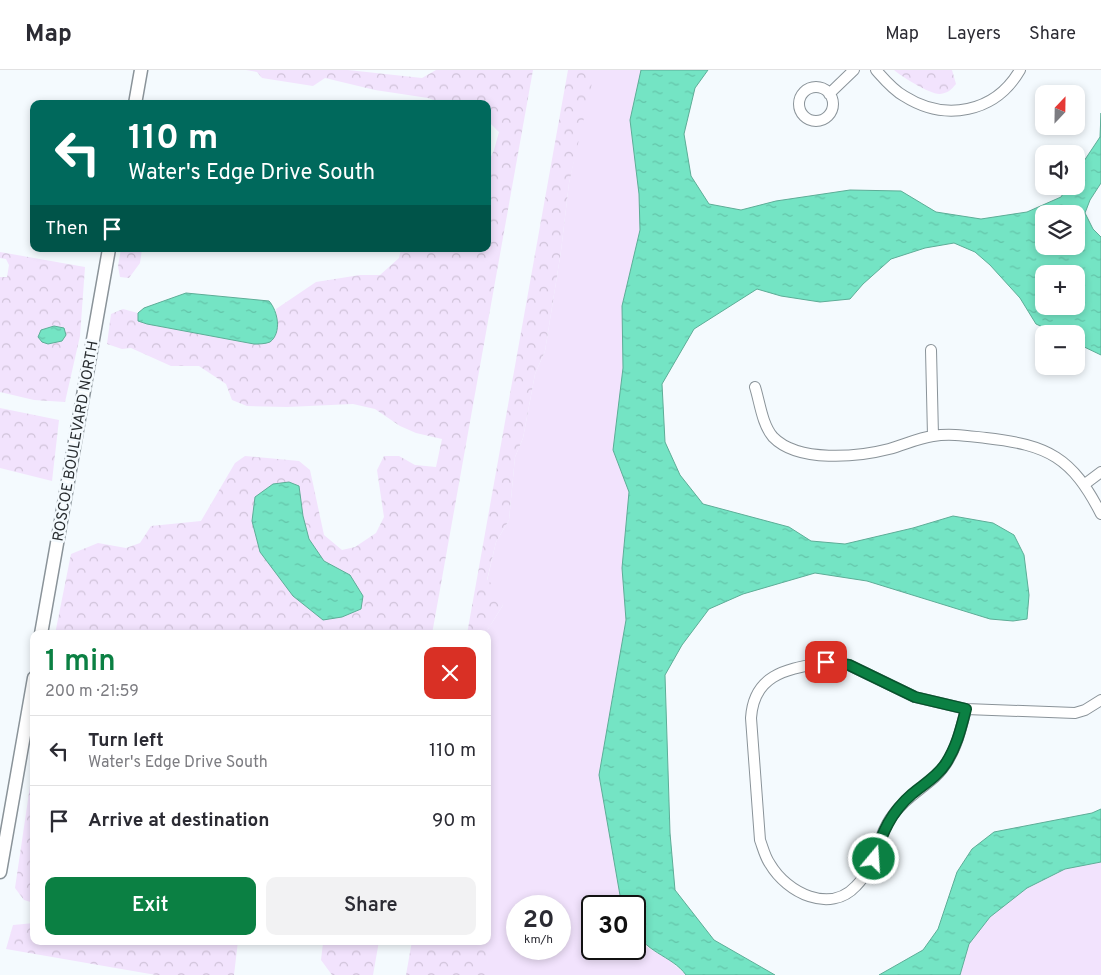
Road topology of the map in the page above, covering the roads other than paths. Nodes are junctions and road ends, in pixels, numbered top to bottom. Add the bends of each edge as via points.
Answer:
1 (141, 70) edge
2 (854, 70) edge
3 (876, 70) edge
4 (1020, 70) edge
5 (829, 94) dead end
6 (136, 100) edge
7 (108, 252) edge
8 (931, 350) dead end
9 (755, 387) dead end
10 (933, 436) junction
11 (1101, 472) edge
12 (1085, 484) junction
13 (1101, 514) edge
14 (43, 630) edge
15 (1101, 700) edge
16 (30, 701) edge
17 (966, 709) junction
18 (0, 872) edge

1 - 6 street
2 - 5 street
3 - 4 street via 902,96 918,104 943,111 960,111 982,105 1006,89
7 - 14 street, ROSCOE BOULEVARD NORTH
8 - 10 street
9 - 10 street via 772,435 803,453 867,454
10 - 12 street via 955,435 1030,445 1060,460
11 - 12 street
12 - 13 street
15 - 17 street via 1075,713
16 - 18 street
17 - 17 street via 915,697 839,663 826,662 785,670 767,681 754,701 751,718 760,840 778,875 800,892 823,900 842,896 857,886 874,859 889,820 945,765 960,736

